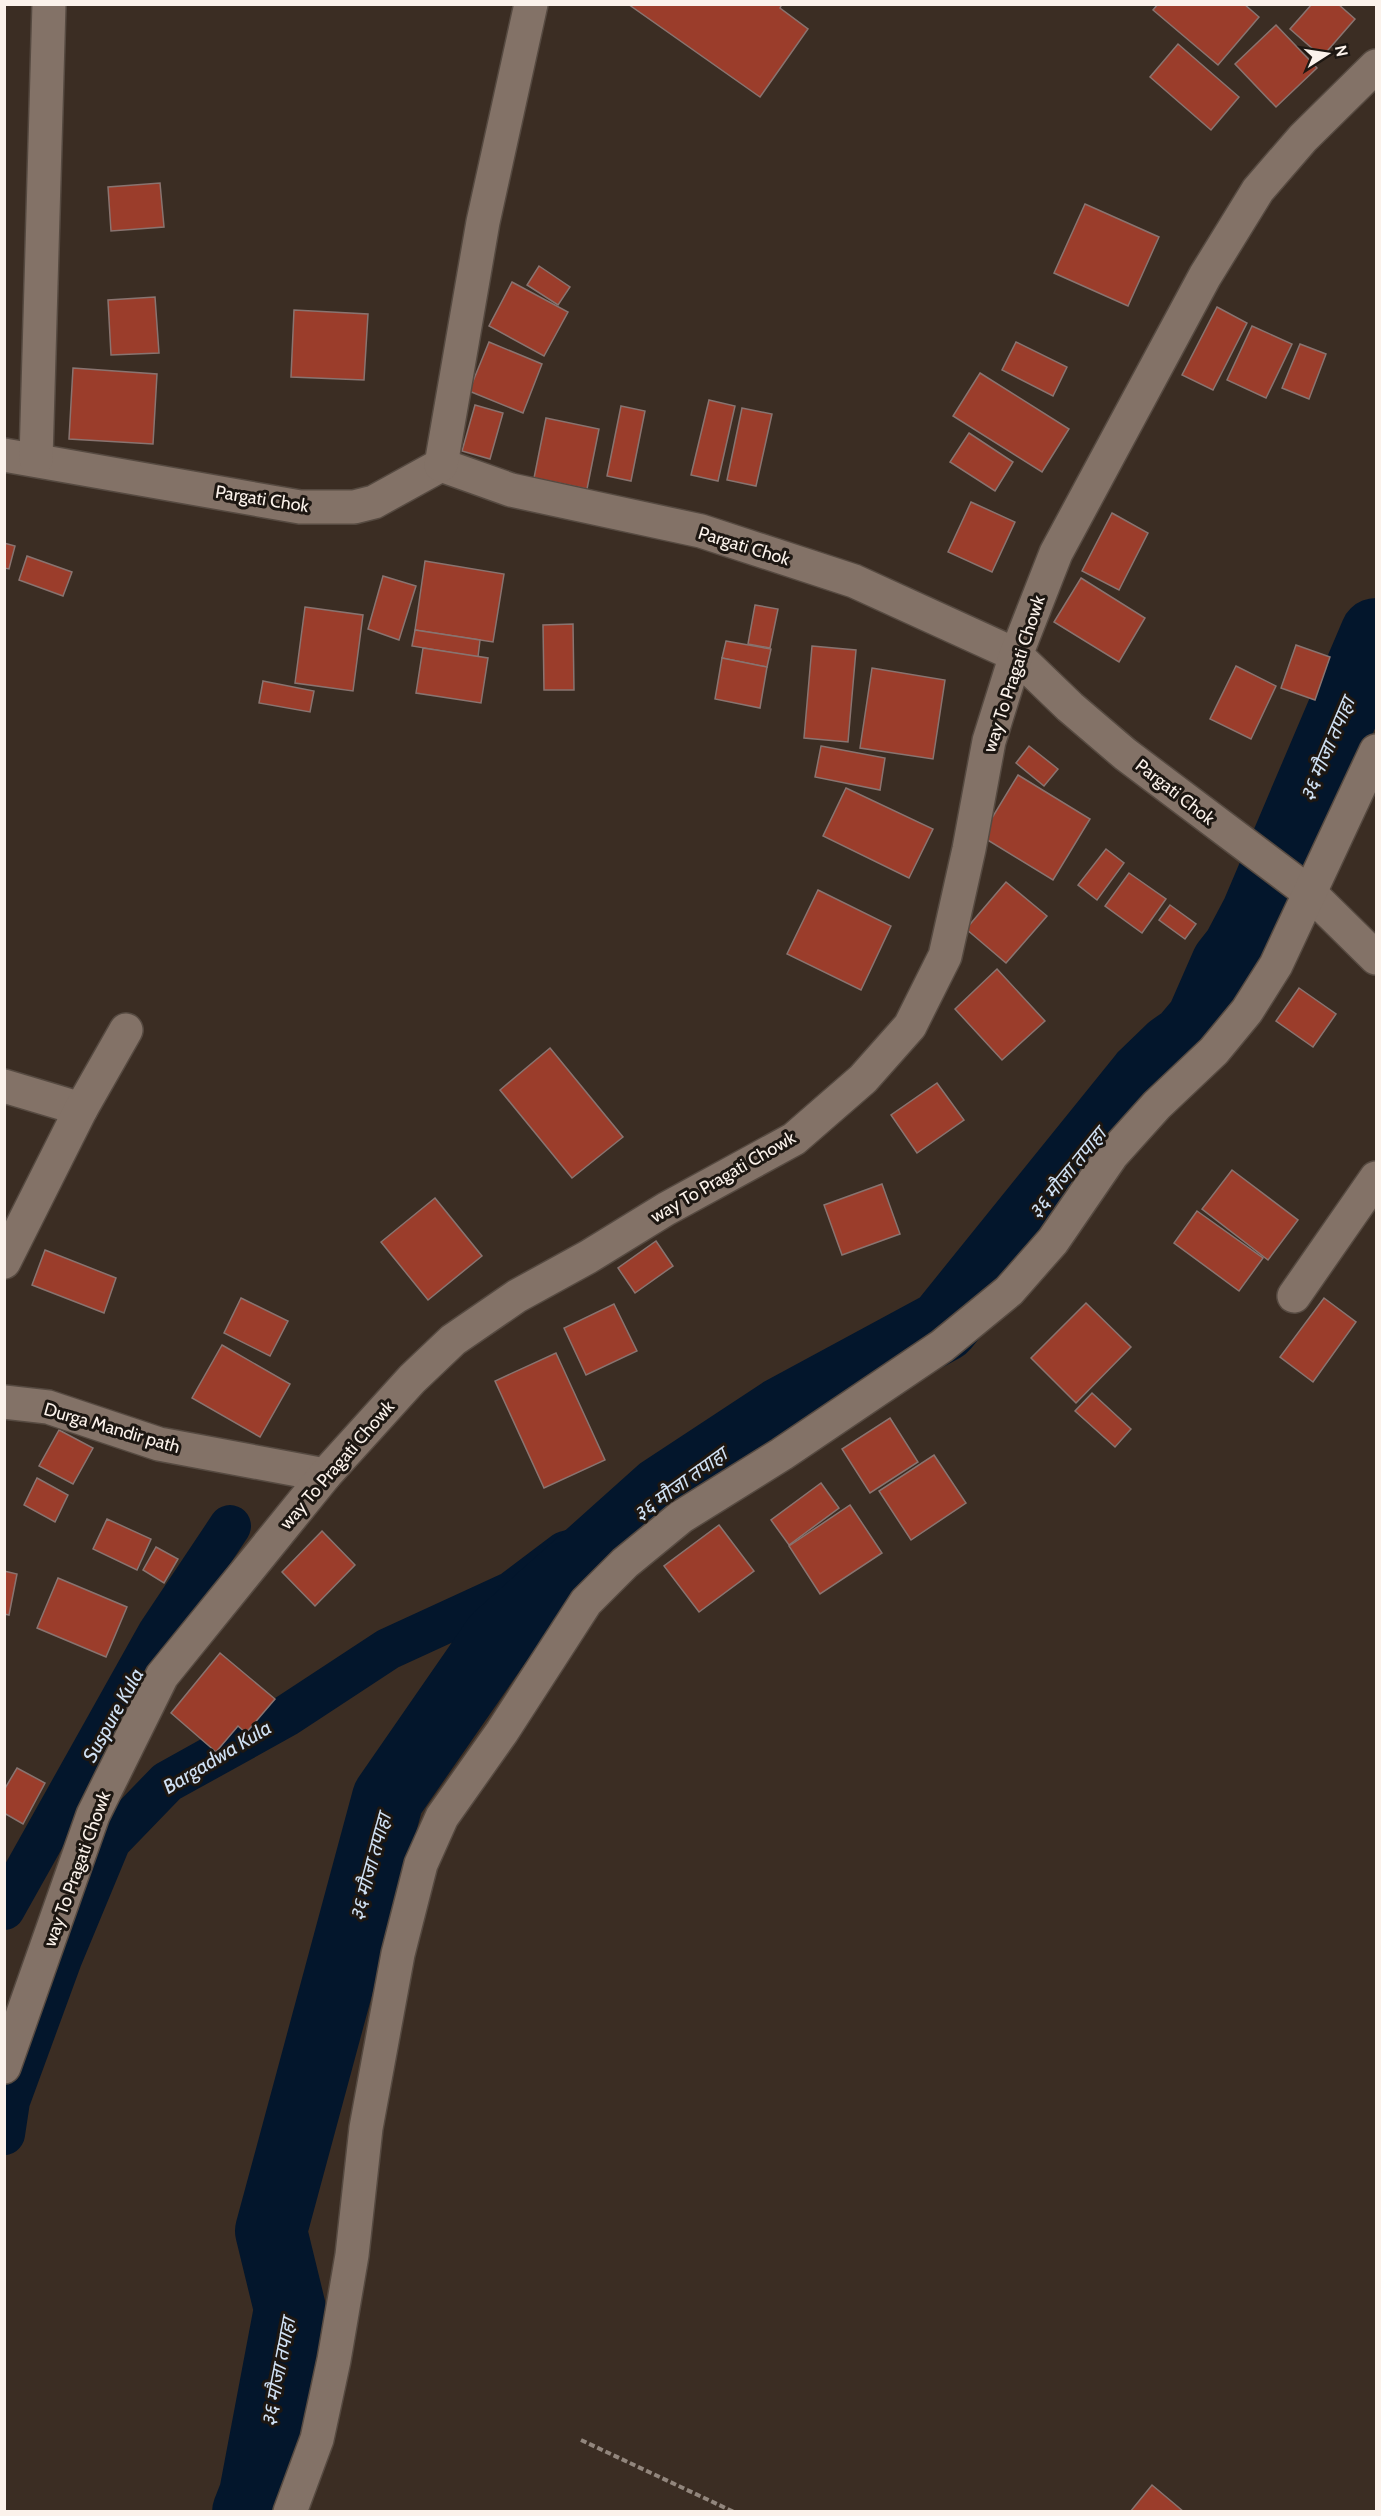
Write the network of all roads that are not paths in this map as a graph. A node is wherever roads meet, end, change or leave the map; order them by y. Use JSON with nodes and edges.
{"nodes":[{"id":1,"x":49,"y":4,"type":"edge"},
{"id":2,"x":531,"y":4,"type":"edge"},
{"id":3,"x":1377,"y":66,"type":"edge"},
{"id":4,"x":20,"y":457,"type":"edge"},
{"id":5,"x":441,"y":465,"type":"junction"},
{"id":6,"x":1016,"y":655,"type":"junction"},
{"id":7,"x":1377,"y":751,"type":"edge"},
{"id":8,"x":1305,"y":889,"type":"junction"},
{"id":9,"x":1377,"y":958,"type":"edge"},
{"id":10,"x":126,"y":1030,"type":"dead end"},
{"id":11,"x":4,"y":1086,"type":"edge"},
{"id":12,"x":81,"y":1109,"type":"junction"},
{"id":13,"x":1377,"y":1178,"type":"edge"},
{"id":14,"x":4,"y":1262,"type":"edge"},
{"id":15,"x":1294,"y":1296,"type":"dead end"},
{"id":16,"x":4,"y":1402,"type":"edge"},
{"id":17,"x":325,"y":1475,"type":"junction"},
{"id":18,"x":4,"y":2067,"type":"edge"},
{"id":19,"x":290,"y":2511,"type":"edge"}],
"edges":[{"from":1,"to":4,"type":"street"},
{"from":2,"to":5,"type":"street"},
{"from":3,"to":6,"type":"street","name":"way To Pragati Chowk"},
{"from":4,"to":5,"type":"street","name":"Pargati Chok"},
{"from":5,"to":6,"type":"street","name":"Pargati Chok"},
{"from":6,"to":8,"type":"street","name":"Pargati Chok"},
{"from":6,"to":17,"type":"street","name":"way To Pragati Chowk"},
{"from":7,"to":8,"type":"street"},
{"from":8,"to":9,"type":"street","name":"Pargati Chok"},
{"from":8,"to":19,"type":"street"},
{"from":10,"to":12,"type":"street"},
{"from":11,"to":12,"type":"street"},
{"from":12,"to":14,"type":"street"},
{"from":13,"to":15,"type":"street"},
{"from":16,"to":17,"type":"street","name":"Durga Mandir path"},
{"from":17,"to":18,"type":"street","name":"way To Pragati Chowk"}]}
